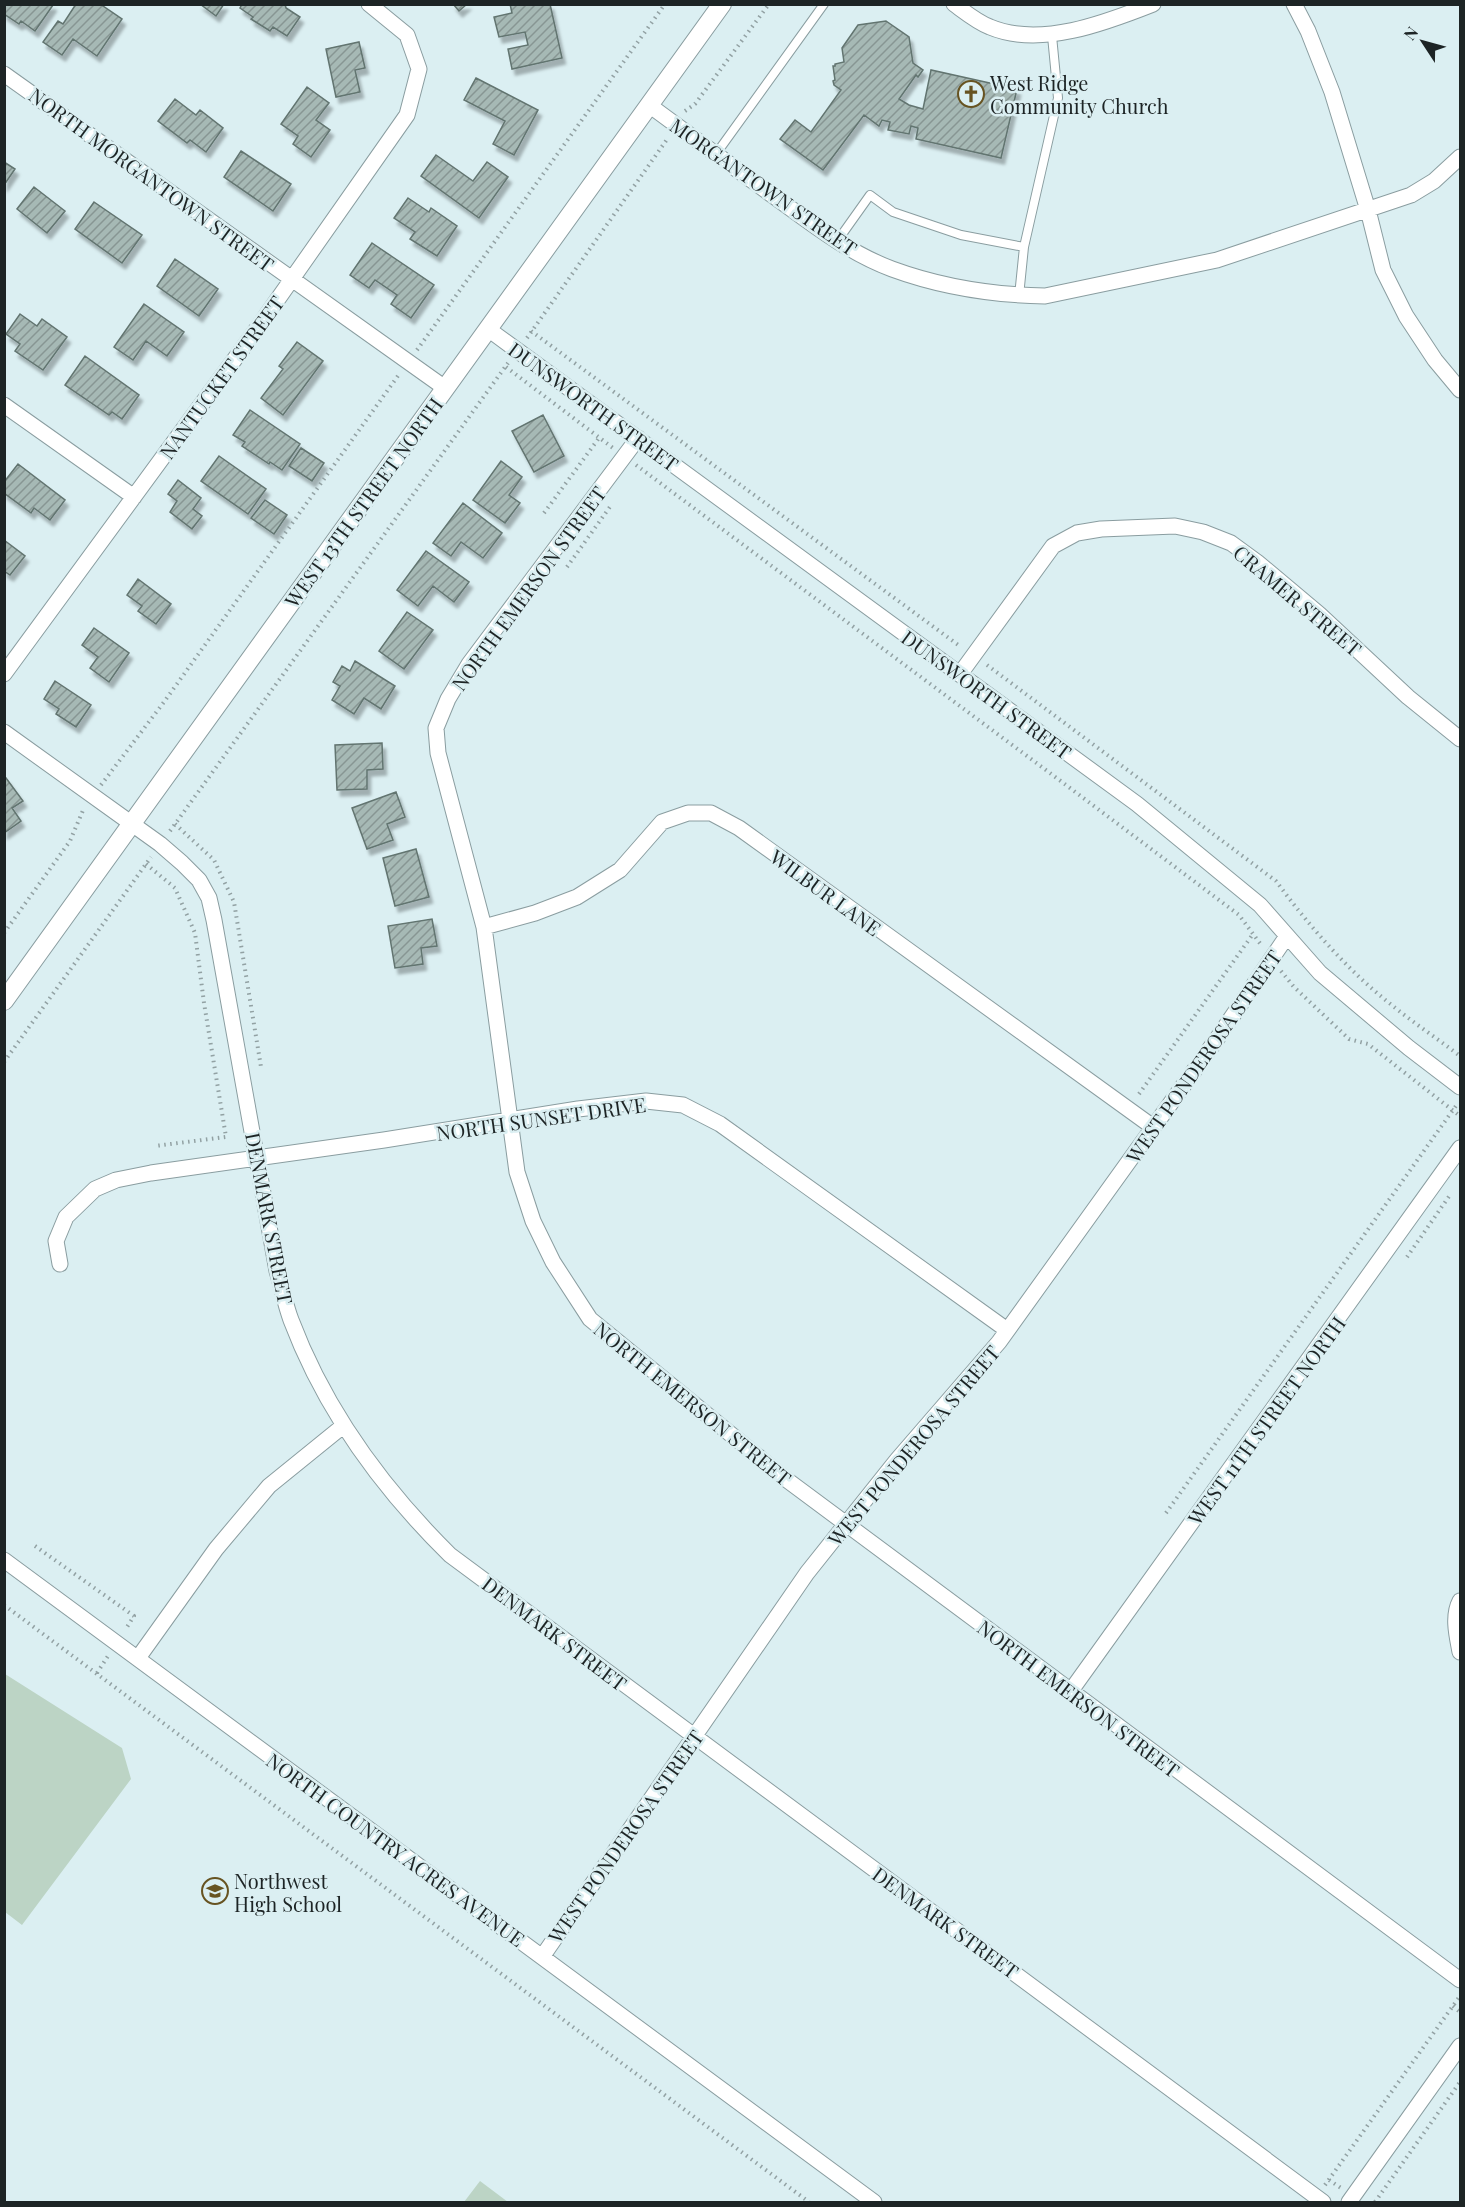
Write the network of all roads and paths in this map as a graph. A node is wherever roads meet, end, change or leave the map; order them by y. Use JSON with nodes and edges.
{"nodes":[{"id":1,"x":369,"y":4,"type":"edge"},
{"id":2,"x":665,"y":4,"type":"edge"},
{"id":3,"x":722,"y":4,"type":"edge"},
{"id":4,"x":769,"y":4,"type":"edge"},
{"id":5,"x":824,"y":4,"type":"edge"},
{"id":6,"x":954,"y":4,"type":"edge"},
{"id":7,"x":1153,"y":4,"type":"edge"},
{"id":8,"x":1294,"y":4,"type":"edge"},
{"id":9,"x":1052,"y":36,"type":"junction"},
{"id":10,"x":4,"y":74,"type":"edge"},
{"id":11,"x":649,"y":105,"type":"junction"},
{"id":12,"x":676,"y":125,"type":"junction"},
{"id":13,"x":716,"y":154,"type":"junction"},
{"id":14,"x":1461,"y":157,"type":"edge"},
{"id":15,"x":1368,"y":210,"type":"junction"},
{"id":16,"x":838,"y":240,"type":"junction"},
{"id":17,"x":1024,"y":247,"type":"junction"},
{"id":18,"x":292,"y":279,"type":"junction"},
{"id":19,"x":1019,"y":296,"type":"junction"},
{"id":20,"x":488,"y":329,"type":"junction"},
{"id":21,"x":518,"y":351,"type":"junction"},
{"id":22,"x":408,"y":362,"type":"junction"},
{"id":23,"x":506,"y":367,"type":"junction"},
{"id":24,"x":445,"y":388,"type":"junction"},
{"id":25,"x":1461,"y":390,"type":"edge"},
{"id":26,"x":4,"y":405,"type":"edge"},
{"id":27,"x":599,"y":438,"type":"junction"},
{"id":28,"x":638,"y":438,"type":"junction"},
{"id":29,"x":624,"y":457,"type":"junction"},
{"id":30,"x":134,"y":497,"type":"junction"},
{"id":31,"x":612,"y":504,"type":"dead end"},
{"id":32,"x":544,"y":513,"type":"dead end"},
{"id":33,"x":567,"y":567,"type":"dead end"},
{"id":34,"x":960,"y":674,"type":"junction"},
{"id":35,"x":4,"y":675,"type":"edge"},
{"id":36,"x":4,"y":732,"type":"edge"},
{"id":37,"x":1461,"y":739,"type":"edge"},
{"id":38,"x":93,"y":796,"type":"junction"},
{"id":39,"x":132,"y":824,"type":"junction"},
{"id":40,"x":160,"y":844,"type":"junction"},
{"id":41,"x":146,"y":864,"type":"junction"},
{"id":42,"x":484,"y":927,"type":"junction"},
{"id":43,"x":4,"y":933,"type":"edge"},
{"id":44,"x":1253,"y":934,"type":"junction"},
{"id":45,"x":1287,"y":936,"type":"junction"},
{"id":46,"x":1272,"y":959,"type":"junction"},
{"id":47,"x":4,"y":1001,"type":"edge"},
{"id":48,"x":4,"y":1062,"type":"edge"},
{"id":49,"x":1461,"y":1087,"type":"edge"},
{"id":50,"x":1139,"y":1094,"type":"dead end"},
{"id":51,"x":1461,"y":1100,"type":"edge"},
{"id":52,"x":1453,"y":1111,"type":"junction"},
{"id":53,"x":1461,"y":1116,"type":"edge"},
{"id":54,"x":508,"y":1120,"type":"junction"},
{"id":55,"x":1153,"y":1128,"type":"junction"},
{"id":56,"x":155,"y":1146,"type":"dead end"},
{"id":57,"x":1461,"y":1148,"type":"edge"},
{"id":58,"x":257,"y":1158,"type":"junction"},
{"id":59,"x":1455,"y":1187,"type":"dead end"},
{"id":60,"x":1407,"y":1257,"type":"dead end"},
{"id":61,"x":60,"y":1264,"type":"dead end"},
{"id":62,"x":1008,"y":1330,"type":"junction"},
{"id":63,"x":343,"y":1426,"type":"junction"},
{"id":64,"x":1166,"y":1513,"type":"dead end"},
{"id":65,"x":846,"y":1524,"type":"junction"},
{"id":66,"x":4,"y":1560,"type":"edge"},
{"id":67,"x":4,"y":1605,"type":"edge"},
{"id":68,"x":1459,"y":1605,"type":"edge"},
{"id":69,"x":1461,"y":1652,"type":"edge"},
{"id":70,"x":138,"y":1658,"type":"junction"},
{"id":71,"x":1070,"y":1692,"type":"junction"},
{"id":72,"x":694,"y":1736,"type":"junction"},
{"id":73,"x":542,"y":1957,"type":"junction"},
{"id":74,"x":1461,"y":1980,"type":"edge"},
{"id":75,"x":1461,"y":1996,"type":"edge"},
{"id":76,"x":1453,"y":2006,"type":"junction"},
{"id":77,"x":1461,"y":2012,"type":"edge"},
{"id":78,"x":1461,"y":2046,"type":"edge"},
{"id":79,"x":1461,"y":2082,"type":"edge"},
{"id":80,"x":1320,"y":2200,"type":"edge"},
{"id":81,"x":809,"y":2202,"type":"edge"},
{"id":82,"x":874,"y":2202,"type":"edge"},
{"id":83,"x":1349,"y":2202,"type":"edge"},
{"id":84,"x":1375,"y":2202,"type":"edge"}],
"edges":[{"from":1,"to":18,"type":"street","name":"NANTUCKET STREET"},
{"from":2,"to":22,"type":"path"},
{"from":3,"to":11,"type":"street","name":"WEST 13TH STREET NORTH"},
{"from":4,"to":12,"type":"path"},
{"from":5,"to":13,"type":"lane"},
{"from":6,"to":9,"type":"street"},
{"from":7,"to":9,"type":"street"},
{"from":8,"to":15,"type":"street"},
{"from":9,"to":17,"type":"lane"},
{"from":10,"to":18,"type":"street","name":"NORTH MORGANTOWN STREET"},
{"from":11,"to":12,"type":"street","name":"MORGANTOWN STREET"},
{"from":11,"to":20,"type":"street","name":"WEST 13TH STREET NORTH"},
{"from":12,"to":13,"type":"street","name":"MORGANTOWN STREET"},
{"from":12,"to":21,"type":"path"},
{"from":13,"to":16,"type":"street","name":"MORGANTOWN STREET"},
{"from":14,"to":15,"type":"street","name":"MORGANTOWN STREET"},
{"from":15,"to":19,"type":"street","name":"MORGANTOWN STREET"},
{"from":15,"to":25,"type":"street"},
{"from":16,"to":17,"type":"lane"},
{"from":16,"to":19,"type":"street","name":"MORGANTOWN STREET"},
{"from":17,"to":19,"type":"lane"},
{"from":18,"to":22,"type":"street","name":"NORTH MORGANTOWN STREET"},
{"from":18,"to":30,"type":"street","name":"NANTUCKET STREET"},
{"from":20,"to":21,"type":"street","name":"DUNSWORTH STREET"},
{"from":20,"to":24,"type":"street","name":"WEST 13TH STREET NORTH"},
{"from":21,"to":23,"type":"path"},
{"from":21,"to":28,"type":"street","name":"DUNSWORTH STREET"},
{"from":22,"to":24,"type":"street","name":"NORTH MORGANTOWN STREET"},
{"from":22,"to":38,"type":"path"},
{"from":23,"to":27,"type":"path"},
{"from":23,"to":40,"type":"path"},
{"from":24,"to":39,"type":"street","name":"WEST 13TH STREET NORTH"},
{"from":26,"to":30,"type":"street"},
{"from":27,"to":29,"type":"path"},
{"from":27,"to":32,"type":"path"},
{"from":28,"to":29,"type":"street","name":"NORTH EMERSON STREET"},
{"from":28,"to":34,"type":"street","name":"DUNSWORTH STREET"},
{"from":29,"to":42,"type":"street","name":"NORTH EMERSON STREET"},
{"from":29,"to":44,"type":"path"},
{"from":30,"to":35,"type":"street","name":"NANTUCKET STREET"},
{"from":31,"to":33,"type":"path"},
{"from":34,"to":37,"type":"street","name":"CRAMER STREET"},
{"from":34,"to":45,"type":"street","name":"DUNSWORTH STREET"},
{"from":36,"to":38,"type":"street","name":"DENMARK STREET"},
{"from":38,"to":39,"type":"street","name":"DENMARK STREET"},
{"from":38,"to":43,"type":"path"},
{"from":39,"to":40,"type":"street","name":"DENMARK STREET"},
{"from":39,"to":47,"type":"street","name":"WEST 13TH STREET NORTH"},
{"from":40,"to":41,"type":"path"},
{"from":40,"to":58,"type":"street","name":"DENMARK STREET"},
{"from":41,"to":48,"type":"path"},
{"from":41,"to":56,"type":"path"},
{"from":42,"to":54,"type":"street","name":"NORTH EMERSON STREET"},
{"from":42,"to":55,"type":"street","name":"WILBUR LANE"},
{"from":44,"to":46,"type":"path"},
{"from":44,"to":50,"type":"path"},
{"from":45,"to":46,"type":"street","name":"WEST PONDEROSA STREET"},
{"from":45,"to":49,"type":"street","name":"DUNSWORTH STREET"},
{"from":46,"to":52,"type":"path"},
{"from":46,"to":55,"type":"street","name":"WEST PONDEROSA STREET"},
{"from":51,"to":52,"type":"path"},
{"from":52,"to":53,"type":"path"},
{"from":52,"to":64,"type":"path"},
{"from":54,"to":58,"type":"street","name":"NORTH SUNSET DRIVE"},
{"from":54,"to":62,"type":"street","name":"NORTH SUNSET DRIVE"},
{"from":54,"to":65,"type":"street","name":"NORTH EMERSON STREET"},
{"from":55,"to":62,"type":"street","name":"WEST PONDEROSA STREET"},
{"from":57,"to":71,"type":"street","name":"WEST 11TH STREET NORTH"},
{"from":58,"to":61,"type":"street","name":"NORTH SUNSET DRIVE"},
{"from":58,"to":63,"type":"street","name":"DENMARK STREET"},
{"from":59,"to":60,"type":"path"},
{"from":62,"to":65,"type":"street","name":"WEST PONDEROSA STREET"},
{"from":63,"to":70,"type":"street"},
{"from":63,"to":72,"type":"street","name":"DENMARK STREET"},
{"from":65,"to":71,"type":"street","name":"NORTH EMERSON STREET"},
{"from":65,"to":72,"type":"street","name":"WEST PONDEROSA STREET"},
{"from":66,"to":70,"type":"street","name":"NORTH COUNTRY ACRES AVENUE"},
{"from":67,"to":81,"type":"path"},
{"from":68,"to":69,"type":"street"},
{"from":70,"to":73,"type":"street","name":"NORTH COUNTRY ACRES AVENUE"},
{"from":71,"to":74,"type":"street","name":"NORTH EMERSON STREET"},
{"from":72,"to":73,"type":"street","name":"WEST PONDEROSA STREET"},
{"from":72,"to":80,"type":"street","name":"DENMARK STREET"},
{"from":73,"to":82,"type":"street","name":"NORTH COUNTRY ACRES AVENUE"},
{"from":75,"to":76,"type":"path"},
{"from":76,"to":77,"type":"path"},
{"from":76,"to":80,"type":"path"},
{"from":78,"to":83,"type":"street"},
{"from":79,"to":84,"type":"path"}]}
